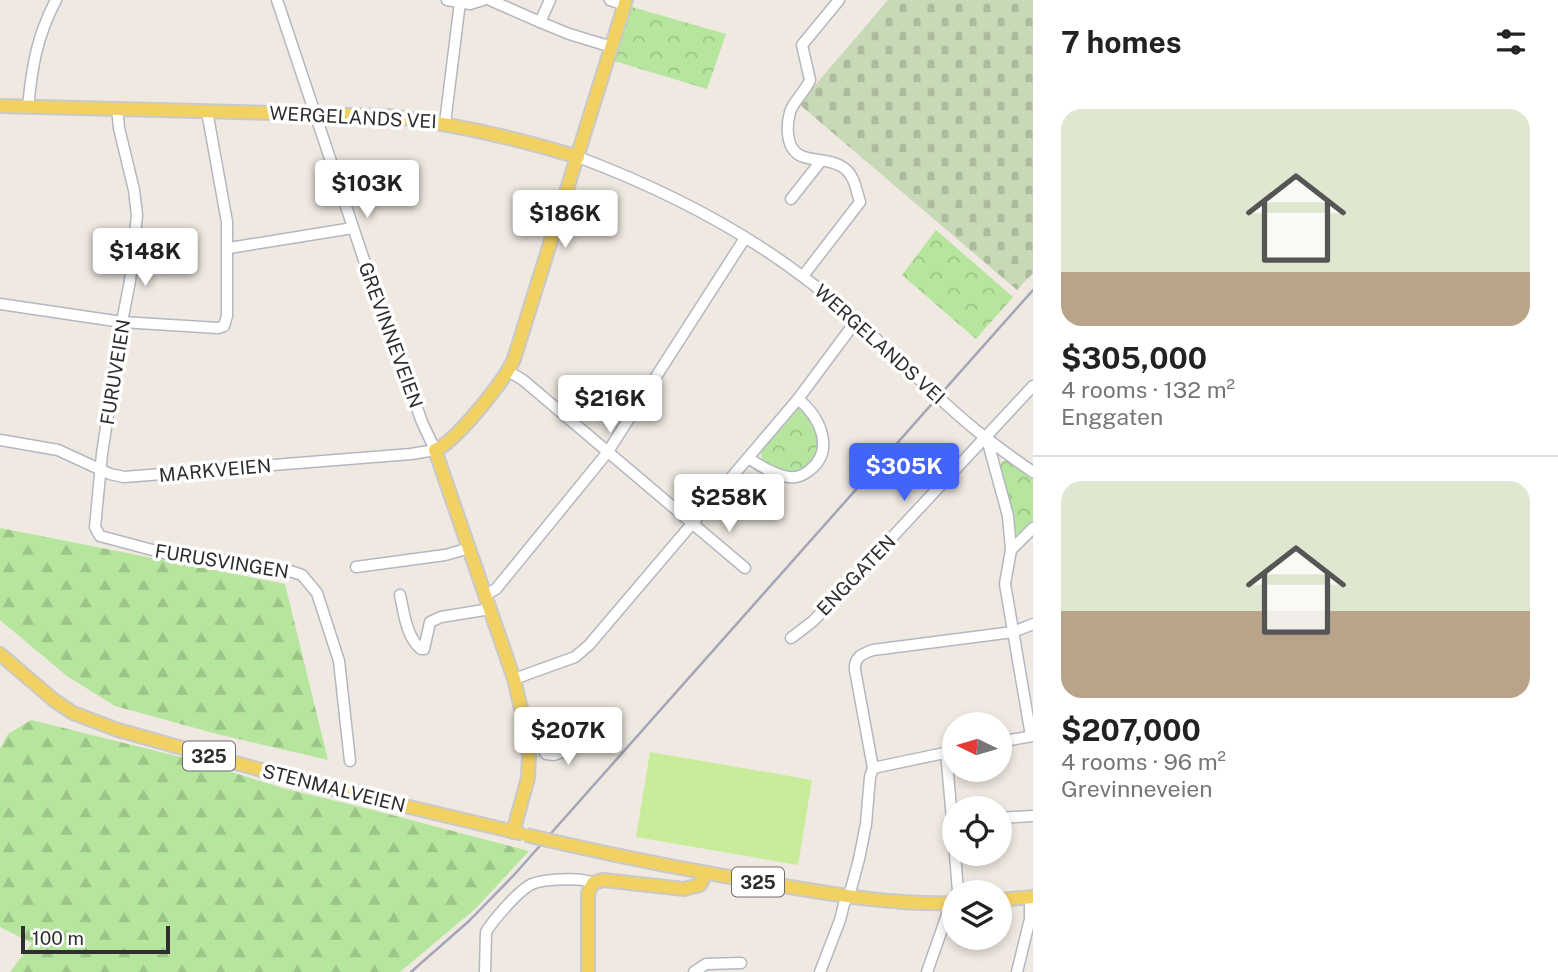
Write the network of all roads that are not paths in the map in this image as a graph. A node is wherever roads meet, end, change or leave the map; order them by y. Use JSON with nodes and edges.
{"nodes":[{"id":1,"x":56,"y":0,"type":"edge"},
{"id":2,"x":277,"y":0,"type":"edge"},
{"id":3,"x":447,"y":0,"type":"edge"},
{"id":4,"x":482,"y":0,"type":"edge"},
{"id":5,"x":490,"y":0,"type":"edge"},
{"id":6,"x":550,"y":0,"type":"edge"},
{"id":7,"x":610,"y":0,"type":"edge"},
{"id":8,"x":839,"y":0,"type":"edge"},
{"id":9,"x":460,"y":2,"type":"junction"},
{"id":10,"x":625,"y":3,"type":"edge"},
{"id":11,"x":540,"y":22,"type":"junction"},
{"id":12,"x":612,"y":47,"type":"junction"},
{"id":13,"x":0,"y":106,"type":"edge"},
{"id":14,"x":28,"y":107,"type":"junction"},
{"id":15,"x":117,"y":108,"type":"junction"},
{"id":16,"x":207,"y":111,"type":"junction"},
{"id":17,"x":316,"y":113,"type":"junction"},
{"id":18,"x":445,"y":123,"type":"junction"},
{"id":19,"x":578,"y":157,"type":"junction"},
{"id":20,"x":821,"y":161,"type":"junction"},
{"id":21,"x":791,"y":200,"type":"dead end"},
{"id":22,"x":354,"y":228,"type":"junction"},
{"id":23,"x":745,"y":238,"type":"junction"},
{"id":24,"x":229,"y":248,"type":"junction"},
{"id":25,"x":803,"y":276,"type":"junction"},
{"id":26,"x":0,"y":304,"type":"edge"},
{"id":27,"x":856,"y":321,"type":"junction"},
{"id":28,"x":122,"y":322,"type":"junction"},
{"id":29,"x":508,"y":371,"type":"junction"},
{"id":30,"x":1033,"y":386,"type":"edge"},
{"id":31,"x":798,"y":399,"type":"junction"},
{"id":32,"x":987,"y":438,"type":"junction"},
{"id":33,"x":0,"y":440,"type":"edge"},
{"id":34,"x":435,"y":450,"type":"junction"},
{"id":35,"x":607,"y":453,"type":"junction"},
{"id":36,"x":748,"y":458,"type":"junction"},
{"id":37,"x":102,"y":470,"type":"junction"},
{"id":38,"x":1033,"y":472,"type":"edge"},
{"id":39,"x":692,"y":523,"type":"junction"},
{"id":40,"x":1033,"y":528,"type":"edge"},
{"id":41,"x":470,"y":548,"type":"junction"},
{"id":42,"x":1011,"y":550,"type":"junction"},
{"id":43,"x":356,"y":567,"type":"dead end"},
{"id":44,"x":745,"y":568,"type":"dead end"},
{"id":45,"x":400,"y":595,"type":"dead end"},
{"id":46,"x":485,"y":595,"type":"junction"},
{"id":47,"x":490,"y":609,"type":"junction"},
{"id":48,"x":1033,"y":624,"type":"edge"},
{"id":49,"x":1013,"y":632,"type":"junction"},
{"id":50,"x":791,"y":638,"type":"dead end"},
{"id":51,"x":0,"y":654,"type":"edge"},
{"id":52,"x":514,"y":679,"type":"junction"},
{"id":53,"x":613,"y":733,"type":"dead end"},
{"id":54,"x":526,"y":734,"type":"junction"},
{"id":55,"x":1032,"y":736,"type":"edge"},
{"id":56,"x":1012,"y":740,"type":"edge"},
{"id":57,"x":942,"y":753,"type":"edge"},
{"id":58,"x":350,"y":761,"type":"dead end"},
{"id":59,"x":873,"y":768,"type":"junction"},
{"id":60,"x":1033,"y":816,"type":"edge"},
{"id":61,"x":1012,"y":817,"type":"edge"},
{"id":62,"x":513,"y":832,"type":"junction"},
{"id":63,"x":706,"y":873,"type":"junction"},
{"id":64,"x":593,"y":883,"type":"junction"},
{"id":65,"x":848,"y":896,"type":"junction"},
{"id":66,"x":1031,"y":897,"type":"edge"},
{"id":67,"x":1012,"y":899,"type":"edge"},
{"id":68,"x":942,"y":903,"type":"edge"},
{"id":69,"x":942,"y":929,"type":"edge"},
{"id":70,"x":741,"y":963,"type":"dead end"},
{"id":71,"x":485,"y":972,"type":"edge"},
{"id":72,"x":588,"y":972,"type":"edge"},
{"id":73,"x":694,"y":972,"type":"edge"},
{"id":74,"x":820,"y":972,"type":"edge"},
{"id":75,"x":927,"y":972,"type":"edge"},
{"id":76,"x":1017,"y":972,"type":"edge"}],
"edges":[{"from":1,"to":14,"type":"street"},
{"from":2,"to":17,"type":"street","name":"GREVINNEVEIEN"},
{"from":3,"to":9,"type":"street"},
{"from":4,"to":9,"type":"street"},
{"from":5,"to":11,"type":"street"},
{"from":6,"to":11,"type":"street"},
{"from":7,"to":10,"type":"street"},
{"from":8,"to":20,"type":"street"},
{"from":9,"to":18,"type":"street"},
{"from":10,"to":12,"type":"main road"},
{"from":11,"to":12,"type":"street"},
{"from":12,"to":19,"type":"main road"},
{"from":13,"to":14,"type":"main road","name":"WERGELANDS VEI"},
{"from":14,"to":15,"type":"main road","name":"WERGELANDS VEI"},
{"from":15,"to":16,"type":"main road","name":"WERGELANDS VEI"},
{"from":15,"to":28,"type":"street","name":"FURUVEIEN"},
{"from":16,"to":17,"type":"main road","name":"WERGELANDS VEI"},
{"from":16,"to":24,"type":"street"},
{"from":17,"to":18,"type":"main road","name":"WERGELANDS VEI"},
{"from":17,"to":22,"type":"street","name":"GREVINNEVEIEN"},
{"from":18,"to":19,"type":"main road","name":"WERGELANDS VEI"},
{"from":19,"to":23,"type":"street","name":"WERGELANDS VEI"},
{"from":19,"to":29,"type":"main road"},
{"from":20,"to":21,"type":"street"},
{"from":20,"to":25,"type":"street"},
{"from":22,"to":24,"type":"street"},
{"from":22,"to":34,"type":"street","name":"GREVINNEVEIEN"},
{"from":23,"to":25,"type":"street","name":"WERGELANDS VEI"},
{"from":23,"to":35,"type":"street"},
{"from":24,"to":28,"type":"street"},
{"from":25,"to":27,"type":"street","name":"WERGELANDS VEI"},
{"from":26,"to":28,"type":"street"},
{"from":27,"to":31,"type":"street"},
{"from":27,"to":32,"type":"street","name":"WERGELANDS VEI"},
{"from":28,"to":37,"type":"street","name":"FURUVEIEN"},
{"from":29,"to":34,"type":"main road"},
{"from":29,"to":35,"type":"street"},
{"from":30,"to":32,"type":"street","name":"ENGGATEN"},
{"from":31,"to":36,"type":"street"},
{"from":31,"to":36,"type":"street"},
{"from":32,"to":38,"type":"street","name":"WERGELANDS VEI"},
{"from":32,"to":42,"type":"street"},
{"from":32,"to":50,"type":"street","name":"ENGGATEN"},
{"from":33,"to":37,"type":"street","name":"MARKVEIEN"},
{"from":34,"to":37,"type":"street","name":"MARKVEIEN"},
{"from":34,"to":41,"type":"main road","name":"GREVINNEVEIEN"},
{"from":35,"to":39,"type":"street"},
{"from":35,"to":46,"type":"street"},
{"from":36,"to":39,"type":"street"},
{"from":37,"to":58,"type":"street","name":"FURUSVINGEN"},
{"from":39,"to":44,"type":"street"},
{"from":39,"to":52,"type":"street"},
{"from":40,"to":42,"type":"street"},
{"from":41,"to":43,"type":"street"},
{"from":41,"to":46,"type":"main road","name":"GREVINNEVEIEN"},
{"from":42,"to":49,"type":"street"},
{"from":45,"to":47,"type":"street"},
{"from":46,"to":47,"type":"main road","name":"GREVINNEVEIEN"},
{"from":47,"to":52,"type":"main road","name":"GREVINNEVEIEN"},
{"from":48,"to":49,"type":"street"},
{"from":49,"to":55,"type":"street"},
{"from":49,"to":59,"type":"street"},
{"from":51,"to":62,"type":"main road","name":"STENMALVEIEN","number":"325"},
{"from":52,"to":54,"type":"main road","name":"GREVINNEVEIEN"},
{"from":53,"to":54,"type":"street"},
{"from":54,"to":62,"type":"main road","name":"GREVINNEVEIEN"},
{"from":55,"to":56,"type":"street"},
{"from":57,"to":59,"type":"street"},
{"from":59,"to":65,"type":"street"},
{"from":60,"to":61,"type":"street"},
{"from":62,"to":63,"type":"main road","name":"STENMALVEIEN","number":"325","bridge":true},
{"from":63,"to":64,"type":"main road"},
{"from":63,"to":65,"type":"main road","number":"325"},
{"from":64,"to":71,"type":"street"},
{"from":64,"to":72,"type":"main road"},
{"from":65,"to":68,"type":"main road","number":"325"},
{"from":65,"to":74,"type":"street"},
{"from":66,"to":67,"type":"main road"},
{"from":66,"to":76,"type":"street"},
{"from":69,"to":75,"type":"street"},
{"from":70,"to":73,"type":"street"}]}
